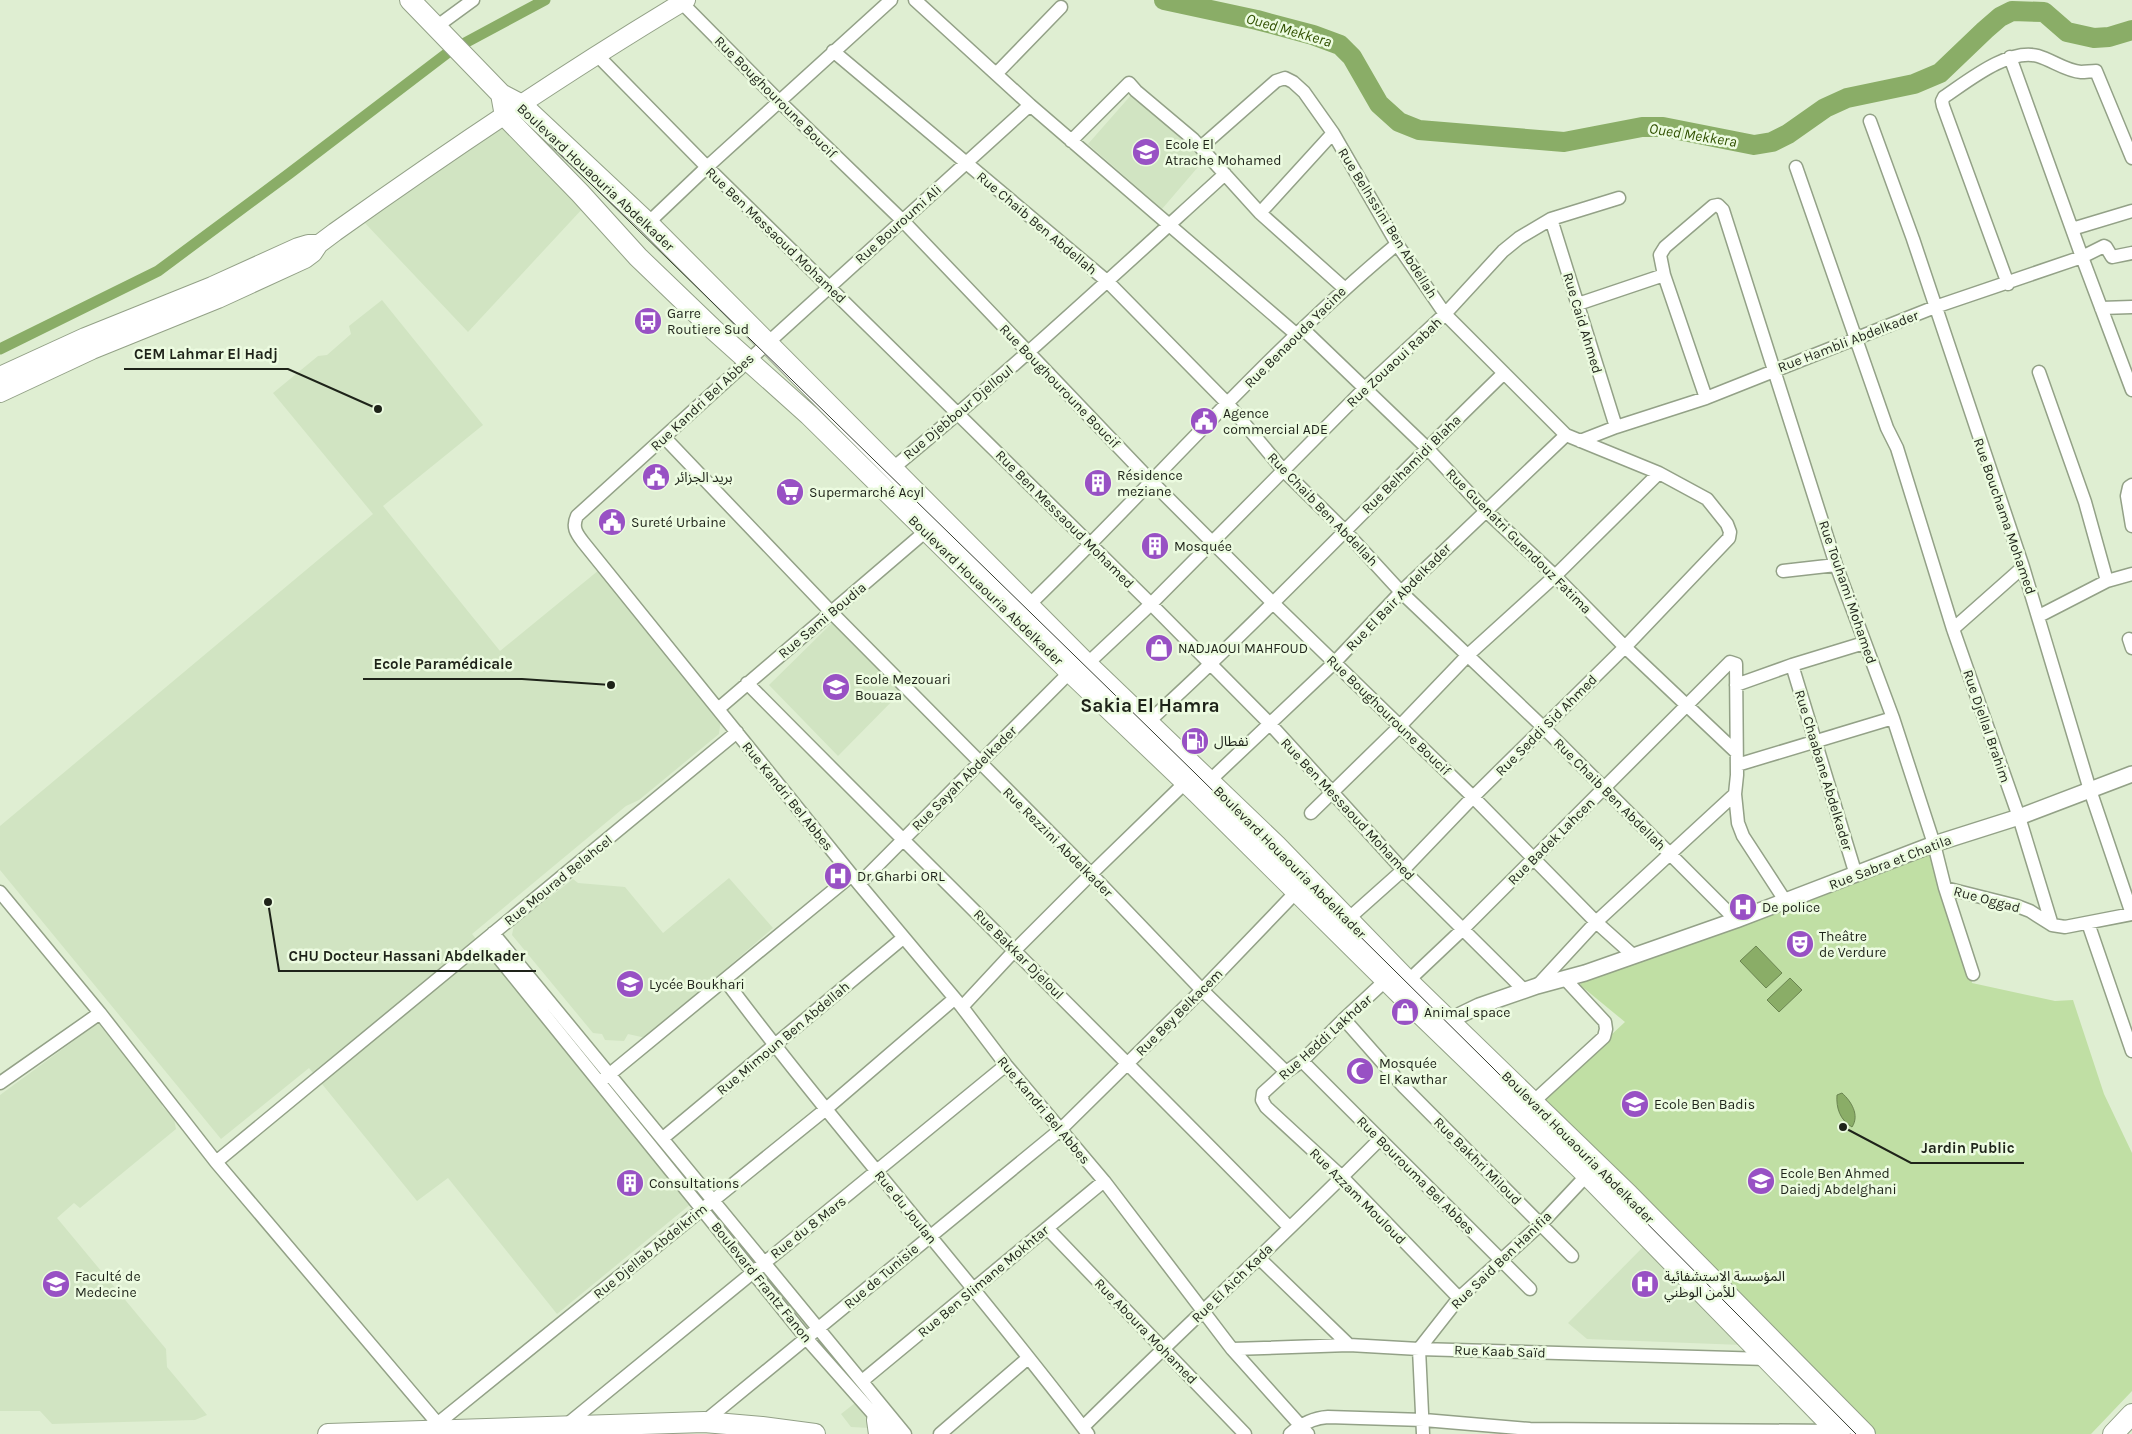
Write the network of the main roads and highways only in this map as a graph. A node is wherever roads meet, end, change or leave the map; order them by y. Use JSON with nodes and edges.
{"nodes":[{"id":1,"x":410,"y":0,"type":"edge"},
{"id":2,"x":684,"y":1,"type":"edge"},
{"id":3,"x":501,"y":94,"type":"junction"},
{"id":4,"x":522,"y":105,"type":"junction"},
{"id":5,"x":505,"y":116,"type":"junction"},
{"id":6,"x":319,"y":244,"type":"junction"},
{"id":7,"x":0,"y":376,"type":"edge"},
{"id":8,"x":0,"y":393,"type":"edge"},
{"id":9,"x":1078,"y":668,"type":"junction"},
{"id":10,"x":1198,"y":782,"type":"junction"},
{"id":11,"x":1444,"y":1026,"type":"junction"},
{"id":12,"x":410,"y":1433,"type":"edge"},
{"id":13,"x":1839,"y":1433,"type":"edge"},
{"id":14,"x":334,"y":1434,"type":"edge"},
{"id":15,"x":815,"y":1434,"type":"edge"},
{"id":16,"x":1865,"y":1434,"type":"edge"}],
"edges":[{"from":1,"to":3,"type":"main road"},
{"from":2,"to":4,"type":"main road"},
{"from":3,"to":4,"type":"main road","name":"Boulevard Houaouria Abdelkader"},
{"from":3,"to":5,"type":"main road","name":"Boulevard Houaouria Abdelkader"},
{"from":4,"to":5,"type":"main road"},
{"from":4,"to":9,"type":"main road","name":"Boulevard Houaouria Abdelkader"},
{"from":5,"to":6,"type":"main road"},
{"from":5,"to":9,"type":"main road","name":"Boulevard Houaouria Abdelkader"},
{"from":6,"to":7,"type":"main road"},
{"from":6,"to":8,"type":"main road"},
{"from":9,"to":10,"type":"main road","name":"Boulevard Houaouria Abdelkader"},
{"from":9,"to":10,"type":"main road","name":"Boulevard Houaouria Abdelkader"},
{"from":10,"to":11,"type":"main road","name":"Boulevard Houaouria Abdelkader"},
{"from":10,"to":11,"type":"main road","name":"Boulevard Houaouria Abdelkader"},
{"from":11,"to":13,"type":"main road","name":"Boulevard Houaouria Abdelkader"},
{"from":11,"to":16,"type":"main road","name":"Boulevard Houaouria Abdelkader"},
{"from":12,"to":14,"type":"main road"},
{"from":12,"to":15,"type":"main road"}]}
